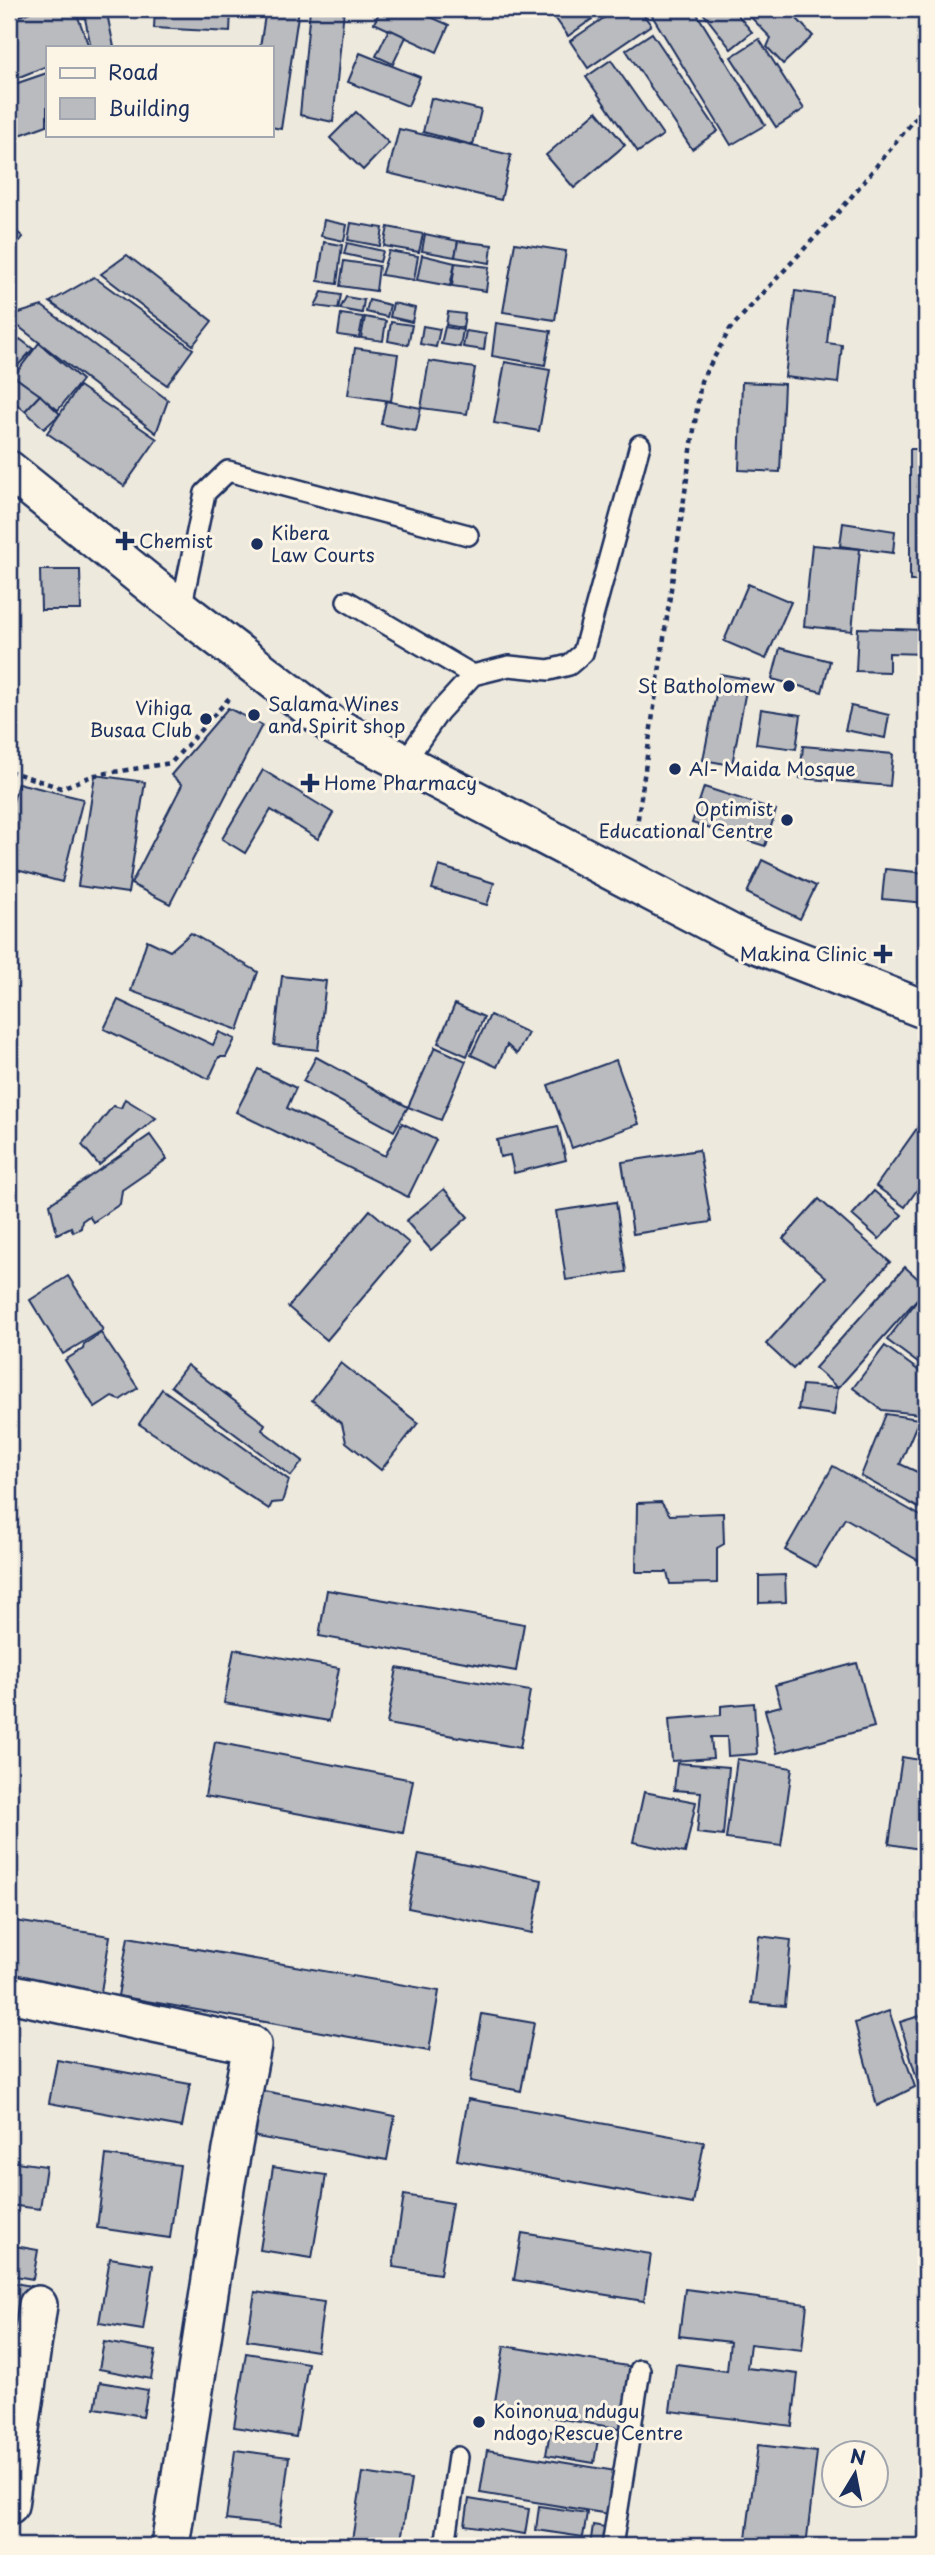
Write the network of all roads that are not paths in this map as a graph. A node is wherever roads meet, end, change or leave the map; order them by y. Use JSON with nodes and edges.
{"nodes":[{"id":1,"x":640,"y":445,"type":"dead end"},
{"id":2,"x":9,"y":470,"type":"edge"},
{"id":3,"x":468,"y":535,"type":"dead end"},
{"id":4,"x":347,"y":601,"type":"dead end"},
{"id":5,"x":181,"y":609,"type":"junction"},
{"id":6,"x":473,"y":675,"type":"junction"},
{"id":7,"x":404,"y":763,"type":"junction"},
{"id":8,"x":926,"y":1010,"type":"edge"},
{"id":9,"x":9,"y":1993,"type":"edge"},
{"id":10,"x":38,"y":2305,"type":"dead end"},
{"id":11,"x":640,"y":2370,"type":"dead end"},
{"id":12,"x":458,"y":2458,"type":"dead end"},
{"id":13,"x":9,"y":2505,"type":"edge"},
{"id":14,"x":170,"y":2546,"type":"edge"},
{"id":15,"x":444,"y":2546,"type":"edge"},
{"id":16,"x":612,"y":2546,"type":"edge"}],
"edges":[{"from":1,"to":6,"type":"lane"},
{"from":2,"to":5,"type":"street"},
{"from":3,"to":5,"type":"lane"},
{"from":4,"to":6,"type":"lane"},
{"from":5,"to":7,"type":"street"},
{"from":6,"to":7,"type":"lane"},
{"from":7,"to":8,"type":"street"},
{"from":9,"to":14,"type":"street"},
{"from":10,"to":13,"type":"street"},
{"from":11,"to":16,"type":"lane"},
{"from":12,"to":15,"type":"lane"}]}
